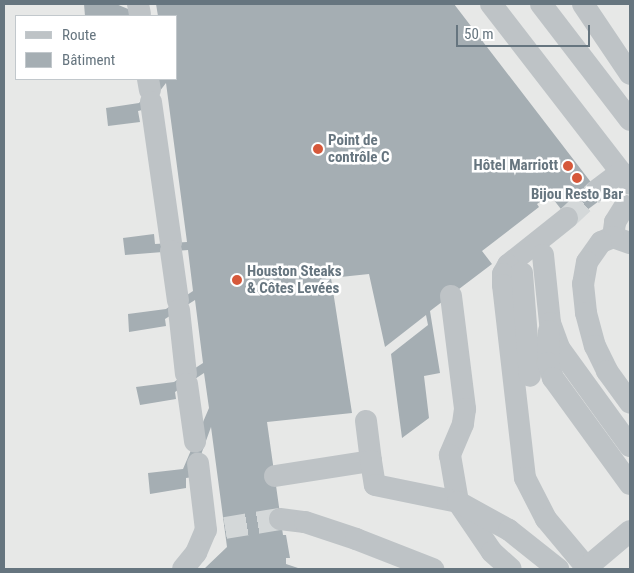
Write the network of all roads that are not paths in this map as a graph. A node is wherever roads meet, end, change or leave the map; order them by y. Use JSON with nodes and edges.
{"nodes":[{"id":1,"x":491,"y":4,"type":"edge"},
{"id":2,"x":541,"y":4,"type":"edge"},
{"id":3,"x":583,"y":4,"type":"edge"},
{"id":4,"x":630,"y":74,"type":"edge"},
{"id":5,"x":150,"y":90,"type":"edge"},
{"id":6,"x":630,"y":120,"type":"edge"},
{"id":7,"x":625,"y":178,"type":"edge"},
{"id":8,"x":597,"y":190,"type":"tunnel mouth"},
{"id":9,"x":625,"y":206,"type":"dead end"},
{"id":10,"x":567,"y":218,"type":"tunnel mouth"},
{"id":11,"x":622,"y":240,"type":"edge"},
{"id":12,"x":543,"y":255,"type":"dead end"},
{"id":13,"x":522,"y":273,"type":"dead end"},
{"id":14,"x":451,"y":296,"type":"dead end"},
{"id":15,"x":553,"y":332,"type":"junction"},
{"id":16,"x":530,"y":376,"type":"dead end"},
{"id":17,"x":630,"y":403,"type":"edge"},
{"id":18,"x":366,"y":421,"type":"dead end"},
{"id":19,"x":597,"y":440,"type":"junction"},
{"id":20,"x":195,"y":441,"type":"dead end"},
{"id":21,"x":628,"y":442,"type":"edge"},
{"id":22,"x":371,"y":461,"type":"junction"},
{"id":23,"x":198,"y":463,"type":"dead end"},
{"id":24,"x":630,"y":468,"type":"edge"},
{"id":25,"x":274,"y":476,"type":"dead end"},
{"id":26,"x":630,"y":484,"type":"edge"},
{"id":27,"x":458,"y":502,"type":"junction"},
{"id":28,"x":280,"y":519,"type":"tunnel mouth"},
{"id":29,"x":630,"y":531,"type":"edge"},
{"id":30,"x":183,"y":569,"type":"edge"},
{"id":31,"x":433,"y":569,"type":"edge"},
{"id":32,"x":511,"y":569,"type":"edge"},
{"id":33,"x":558,"y":569,"type":"edge"},
{"id":34,"x":586,"y":569,"type":"edge"}],
"edges":[{"from":1,"to":7,"type":"street"},
{"from":2,"to":6,"type":"street"},
{"from":3,"to":4,"type":"street"},
{"from":5,"to":20,"type":"street"},
{"from":7,"to":8,"type":"street"},
{"from":9,"to":11,"type":"street"},
{"from":10,"to":34,"type":"street"},
{"from":11,"to":17,"type":"street"},
{"from":12,"to":15,"type":"street"},
{"from":13,"to":16,"type":"street"},
{"from":14,"to":27,"type":"street"},
{"from":15,"to":19,"type":"street"},
{"from":15,"to":21,"type":"street"},
{"from":18,"to":22,"type":"street"},
{"from":19,"to":24,"type":"street"},
{"from":19,"to":26,"type":"street"},
{"from":22,"to":25,"type":"street"},
{"from":22,"to":27,"type":"street"},
{"from":23,"to":30,"type":"street"},
{"from":27,"to":32,"type":"street"},
{"from":27,"to":33,"type":"street"},
{"from":28,"to":31,"type":"street"},
{"from":29,"to":34,"type":"street"}]}
